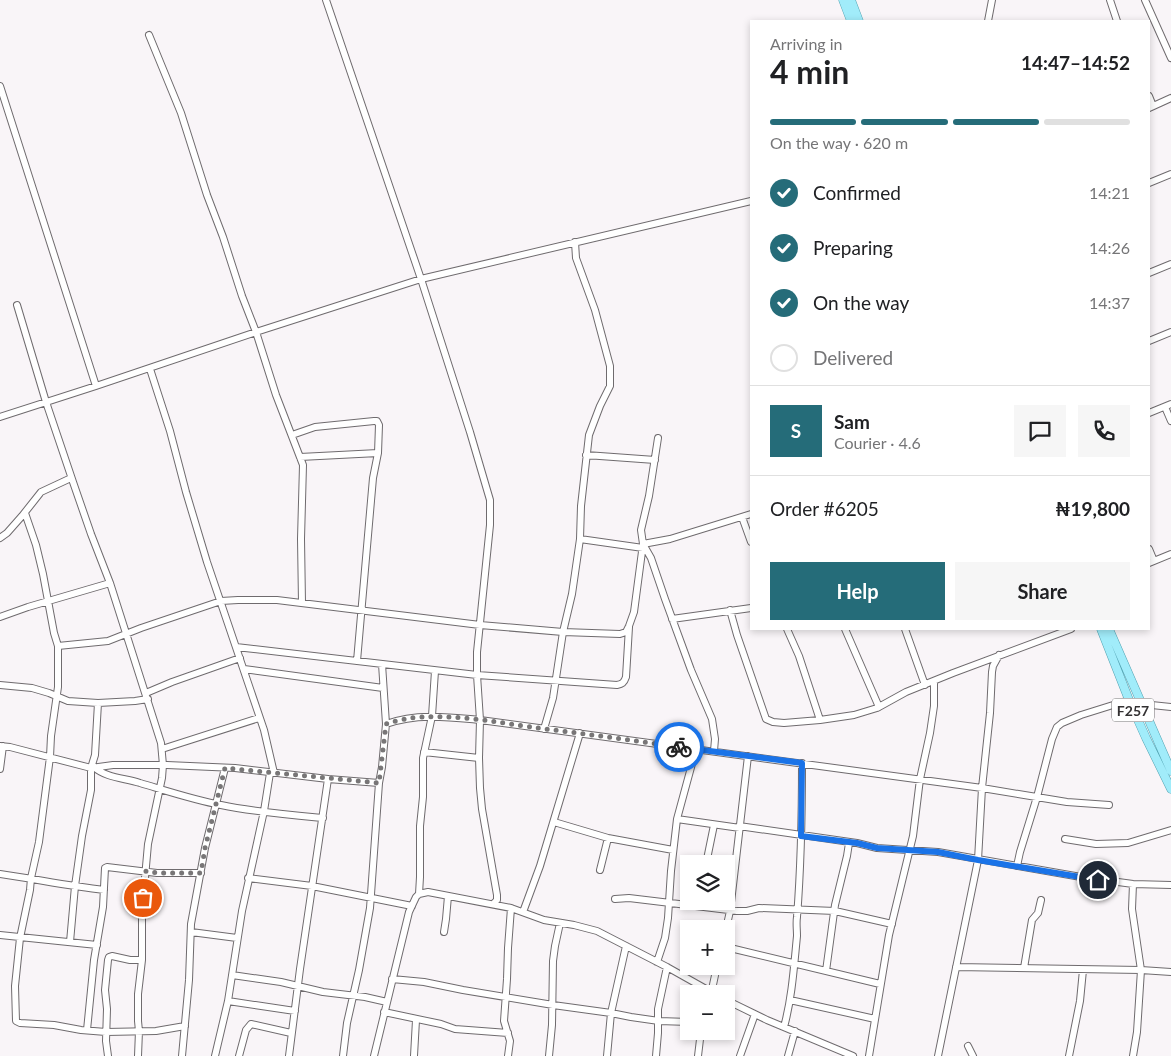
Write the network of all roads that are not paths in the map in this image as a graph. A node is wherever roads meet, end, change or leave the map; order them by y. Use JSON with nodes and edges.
{"nodes":[{"id":1,"x":326,"y":0,"type":"edge"},
{"id":2,"x":843,"y":0,"type":"edge"},
{"id":3,"x":850,"y":0,"type":"edge"},
{"id":4,"x":992,"y":0,"type":"edge"},
{"id":5,"x":1110,"y":0,"type":"edge"},
{"id":6,"x":1145,"y":0,"type":"edge"},
{"id":7,"x":852,"y":20,"type":"edge"},
{"id":8,"x":859,"y":20,"type":"edge"},
{"id":9,"x":988,"y":20,"type":"edge"},
{"id":10,"x":1117,"y":20,"type":"edge"},
{"id":11,"x":149,"y":35,"type":"dead end"},
{"id":12,"x":1171,"y":58,"type":"edge"},
{"id":13,"x":0,"y":86,"type":"edge"},
{"id":14,"x":1171,"y":98,"type":"edge"},
{"id":15,"x":1151,"y":107,"type":"edge"},
{"id":16,"x":1171,"y":174,"type":"edge"},
{"id":17,"x":1150,"y":183,"type":"edge"},
{"id":18,"x":750,"y":201,"type":"edge"},
{"id":19,"x":575,"y":242,"type":"junction"},
{"id":20,"x":1171,"y":264,"type":"edge"},
{"id":21,"x":1150,"y":273,"type":"edge"},
{"id":22,"x":421,"y":279,"type":"junction"},
{"id":23,"x":17,"y":305,"type":"dead end"},
{"id":24,"x":256,"y":332,"type":"junction"},
{"id":25,"x":1171,"y":332,"type":"edge"},
{"id":26,"x":1150,"y":341,"type":"edge"},
{"id":27,"x":150,"y":368,"type":"junction"},
{"id":28,"x":96,"y":386,"type":"junction"},
{"id":29,"x":46,"y":402,"type":"junction"},
{"id":30,"x":1168,"y":406,"type":"edge"},
{"id":31,"x":1150,"y":413,"type":"edge"},
{"id":32,"x":0,"y":417,"type":"edge"},
{"id":33,"x":1171,"y":421,"type":"edge"},
{"id":34,"x":292,"y":435,"type":"junction"},
{"id":35,"x":658,"y":438,"type":"dead end"},
{"id":36,"x":378,"y":453,"type":"junction"},
{"id":37,"x":586,"y":455,"type":"junction"},
{"id":38,"x":300,"y":457,"type":"junction"},
{"id":39,"x":654,"y":460,"type":"junction"},
{"id":40,"x":71,"y":478,"type":"junction"},
{"id":41,"x":25,"y":513,"type":"junction"},
{"id":42,"x":750,"y":514,"type":"edge"},
{"id":43,"x":742,"y":517,"type":"junction"},
{"id":44,"x":0,"y":538,"type":"edge"},
{"id":45,"x":580,"y":539,"type":"junction"},
{"id":46,"x":750,"y":539,"type":"edge"},
{"id":47,"x":643,"y":546,"type":"junction"},
{"id":48,"x":1171,"y":554,"type":"edge"},
{"id":49,"x":1151,"y":562,"type":"edge"},
{"id":50,"x":110,"y":583,"type":"junction"},
{"id":51,"x":221,"y":601,"type":"junction"},
{"id":52,"x":49,"y":602,"type":"junction"},
{"id":53,"x":302,"y":603,"type":"junction"},
{"id":54,"x":750,"y":608,"type":"edge"},
{"id":55,"x":362,"y":610,"type":"junction"},
{"id":56,"x":730,"y":610,"type":"junction"},
{"id":57,"x":0,"y":617,"type":"edge"},
{"id":58,"x":672,"y":619,"type":"junction"},
{"id":59,"x":480,"y":625,"type":"junction"},
{"id":60,"x":629,"y":626,"type":"junction"},
{"id":61,"x":787,"y":630,"type":"edge"},
{"id":62,"x":845,"y":630,"type":"edge"},
{"id":63,"x":905,"y":630,"type":"edge"},
{"id":64,"x":1068,"y":630,"type":"edge"},
{"id":65,"x":1101,"y":630,"type":"edge"},
{"id":66,"x":1109,"y":630,"type":"edge"},
{"id":67,"x":563,"y":632,"type":"junction"},
{"id":68,"x":127,"y":633,"type":"junction"},
{"id":69,"x":58,"y":646,"type":"junction"},
{"id":70,"x":236,"y":647,"type":"junction"},
{"id":71,"x":998,"y":655,"type":"junction"},
{"id":72,"x":240,"y":658,"type":"junction"},
{"id":73,"x":357,"y":661,"type":"junction"},
{"id":74,"x":382,"y":664,"type":"junction"},
{"id":75,"x":244,"y":669,"type":"junction"},
{"id":76,"x":434,"y":671,"type":"junction"},
{"id":77,"x":477,"y":675,"type":"junction"},
{"id":78,"x":556,"y":681,"type":"junction"},
{"id":79,"x":934,"y":681,"type":"junction"},
{"id":80,"x":0,"y":685,"type":"edge"},
{"id":81,"x":925,"y":685,"type":"junction"},
{"id":82,"x":383,"y":688,"type":"junction"},
{"id":83,"x":57,"y":696,"type":"junction"},
{"id":84,"x":147,"y":696,"type":"junction"},
{"id":85,"x":1129,"y":700,"type":"junction"},
{"id":86,"x":98,"y":703,"type":"junction"},
{"id":87,"x":1142,"y":704,"type":"junction"},
{"id":88,"x":879,"y":707,"type":"junction"},
{"id":89,"x":1171,"y":707,"type":"edge"},
{"id":90,"x":432,"y":716,"type":"junction"},
{"id":91,"x":260,"y":718,"type":"junction"},
{"id":92,"x":480,"y":720,"type":"junction"},
{"id":93,"x":820,"y":720,"type":"junction"},
{"id":94,"x":386,"y":724,"type":"junction"},
{"id":95,"x":544,"y":729,"type":"junction"},
{"id":96,"x":580,"y":734,"type":"junction"},
{"id":97,"x":2,"y":746,"type":"edge"},
{"id":98,"x":162,"y":749,"type":"junction"},
{"id":99,"x":696,"y":749,"type":"junction"},
{"id":100,"x":424,"y":752,"type":"junction"},
{"id":101,"x":714,"y":752,"type":"junction"},
{"id":102,"x":748,"y":756,"type":"junction"},
{"id":103,"x":50,"y":758,"type":"junction"},
{"id":104,"x":479,"y":758,"type":"junction"},
{"id":105,"x":802,"y":763,"type":"junction"},
{"id":106,"x":163,"y":765,"type":"junction"},
{"id":107,"x":92,"y":767,"type":"junction"},
{"id":108,"x":225,"y":768,"type":"junction"},
{"id":109,"x":0,"y":769,"type":"edge"},
{"id":110,"x":1171,"y":771,"type":"edge"},
{"id":111,"x":272,"y":773,"type":"junction"},
{"id":112,"x":328,"y":779,"type":"junction"},
{"id":113,"x":920,"y":779,"type":"junction"},
{"id":114,"x":379,"y":783,"type":"junction"},
{"id":115,"x":982,"y":788,"type":"junction"},
{"id":116,"x":1171,"y":789,"type":"edge"},
{"id":117,"x":160,"y":790,"type":"junction"},
{"id":118,"x":1037,"y":797,"type":"junction"},
{"id":119,"x":216,"y":804,"type":"junction"},
{"id":120,"x":1109,"y":805,"type":"dead end"},
{"id":121,"x":264,"y":811,"type":"junction"},
{"id":122,"x":323,"y":818,"type":"junction"},
{"id":123,"x":677,"y":819,"type":"junction"},
{"id":124,"x":554,"y":822,"type":"junction"},
{"id":125,"x":714,"y":825,"type":"junction"},
{"id":126,"x":740,"y":827,"type":"junction"},
{"id":127,"x":1171,"y":830,"type":"edge"},
{"id":128,"x":801,"y":836,"type":"junction"},
{"id":129,"x":608,"y":838,"type":"junction"},
{"id":130,"x":1065,"y":839,"type":"dead end"},
{"id":131,"x":849,"y":842,"type":"junction"},
{"id":132,"x":674,"y":850,"type":"junction"},
{"id":133,"x":909,"y":850,"type":"junction"},
{"id":134,"x":708,"y":855,"type":"edge"},
{"id":135,"x":978,"y":860,"type":"junction"},
{"id":136,"x":1016,"y":866,"type":"junction"},
{"id":137,"x":600,"y":870,"type":"dead end"},
{"id":138,"x":146,"y":871,"type":"junction"},
{"id":139,"x":201,"y":873,"type":"junction"},
{"id":140,"x":0,"y":874,"type":"edge"},
{"id":141,"x":31,"y":878,"type":"junction"},
{"id":142,"x":248,"y":878,"type":"junction"},
{"id":143,"x":1133,"y":884,"type":"junction"},
{"id":144,"x":1171,"y":884,"type":"edge"},
{"id":145,"x":75,"y":886,"type":"junction"},
{"id":146,"x":312,"y":886,"type":"junction"},
{"id":147,"x":104,"y":890,"type":"junction"},
{"id":148,"x":419,"y":894,"type":"junction"},
{"id":149,"x":448,"y":896,"type":"junction"},
{"id":150,"x":371,"y":898,"type":"junction"},
{"id":151,"x":615,"y":899,"type":"dead end"},
{"id":152,"x":1041,"y":900,"type":"dead end"},
{"id":153,"x":669,"y":902,"type":"junction"},
{"id":154,"x":680,"y":903,"type":"edge"},
{"id":155,"x":493,"y":904,"type":"junction"},
{"id":156,"x":412,"y":906,"type":"junction"},
{"id":157,"x":511,"y":908,"type":"junction"},
{"id":158,"x":725,"y":910,"type":"edge"},
{"id":159,"x":798,"y":910,"type":"junction"},
{"id":160,"x":730,"y":911,"type":"junction"},
{"id":161,"x":523,"y":912,"type":"junction"},
{"id":162,"x":835,"y":912,"type":"junction"},
{"id":163,"x":728,"y":920,"type":"edge"},
{"id":164,"x":560,"y":922,"type":"junction"},
{"id":165,"x":892,"y":924,"type":"junction"},
{"id":166,"x":191,"y":932,"type":"junction"},
{"id":167,"x":444,"y":932,"type":"dead end"},
{"id":168,"x":0,"y":935,"type":"edge"},
{"id":169,"x":20,"y":938,"type":"junction"},
{"id":170,"x":238,"y":938,"type":"junction"},
{"id":171,"x":70,"y":942,"type":"junction"},
{"id":172,"x":97,"y":945,"type":"junction"},
{"id":173,"x":626,"y":946,"type":"junction"},
{"id":174,"x":735,"y":949,"type":"edge"},
{"id":175,"x":142,"y":960,"type":"junction"},
{"id":176,"x":657,"y":962,"type":"junction"},
{"id":177,"x":794,"y":963,"type":"junction"},
{"id":178,"x":956,"y":966,"type":"junction"},
{"id":179,"x":667,"y":967,"type":"junction"},
{"id":180,"x":1024,"y":968,"type":"junction"},
{"id":181,"x":1083,"y":970,"type":"junction"},
{"id":182,"x":1141,"y":970,"type":"junction"},
{"id":183,"x":826,"y":971,"type":"junction"},
{"id":184,"x":1171,"y":972,"type":"edge"},
{"id":185,"x":232,"y":975,"type":"junction"},
{"id":186,"x":392,"y":979,"type":"junction"},
{"id":187,"x":880,"y":984,"type":"junction"},
{"id":188,"x":698,"y":985,"type":"edge"},
{"id":189,"x":298,"y":986,"type":"junction"},
{"id":190,"x":353,"y":996,"type":"junction"},
{"id":191,"x":505,"y":996,"type":"junction"},
{"id":192,"x":790,"y":1000,"type":"junction"},
{"id":193,"x":228,"y":1001,"type":"junction"},
{"id":194,"x":387,"y":1002,"type":"junction"},
{"id":195,"x":735,"y":1004,"type":"edge"},
{"id":196,"x":553,"y":1006,"type":"junction"},
{"id":197,"x":295,"y":1011,"type":"junction"},
{"id":198,"x":384,"y":1012,"type":"junction"},
{"id":199,"x":612,"y":1013,"type":"junction"},
{"id":200,"x":755,"y":1014,"type":"junction"},
{"id":201,"x":875,"y":1019,"type":"junction"},
{"id":202,"x":416,"y":1020,"type":"junction"},
{"id":203,"x":659,"y":1021,"type":"junction"},
{"id":204,"x":680,"y":1022,"type":"edge"},
{"id":205,"x":185,"y":1026,"type":"junction"},
{"id":206,"x":784,"y":1027,"type":"junction"},
{"id":207,"x":87,"y":1030,"type":"junction"},
{"id":208,"x":139,"y":1031,"type":"junction"},
{"id":209,"x":106,"y":1032,"type":"junction"},
{"id":210,"x":795,"y":1032,"type":"junction"},
{"id":211,"x":291,"y":1033,"type":"junction"},
{"id":212,"x":508,"y":1033,"type":"junction"},
{"id":213,"x":700,"y":1040,"type":"edge"},
{"id":214,"x":968,"y":1046,"type":"dead end"},
{"id":215,"x":108,"y":1056,"type":"edge"},
{"id":216,"x":138,"y":1056,"type":"edge"},
{"id":217,"x":182,"y":1056,"type":"edge"},
{"id":218,"x":215,"y":1056,"type":"edge"},
{"id":219,"x":239,"y":1056,"type":"edge"},
{"id":220,"x":289,"y":1056,"type":"edge"},
{"id":221,"x":343,"y":1056,"type":"edge"},
{"id":222,"x":374,"y":1056,"type":"edge"},
{"id":223,"x":414,"y":1056,"type":"edge"},
{"id":224,"x":508,"y":1056,"type":"edge"},
{"id":225,"x":549,"y":1056,"type":"edge"},
{"id":226,"x":607,"y":1056,"type":"edge"},
{"id":227,"x":656,"y":1056,"type":"edge"},
{"id":228,"x":698,"y":1056,"type":"edge"},
{"id":229,"x":740,"y":1056,"type":"edge"},
{"id":230,"x":788,"y":1056,"type":"edge"},
{"id":231,"x":853,"y":1056,"type":"edge"},
{"id":232,"x":869,"y":1056,"type":"edge"},
{"id":233,"x":938,"y":1056,"type":"edge"},
{"id":234,"x":973,"y":1056,"type":"edge"},
{"id":235,"x":1070,"y":1056,"type":"edge"},
{"id":236,"x":1133,"y":1056,"type":"edge"}],
"edges":[{"from":1,"to":22,"type":"street"},
{"from":2,"to":7,"type":"main road"},
{"from":3,"to":8,"type":"main road"},
{"from":4,"to":9,"type":"street"},
{"from":5,"to":10,"type":"street"},
{"from":6,"to":12,"type":"street"},
{"from":11,"to":24,"type":"street"},
{"from":13,"to":28,"type":"street"},
{"from":14,"to":15,"type":"street"},
{"from":16,"to":17,"type":"street"},
{"from":18,"to":19,"type":"street"},
{"from":19,"to":22,"type":"street"},
{"from":19,"to":37,"type":"street"},
{"from":20,"to":21,"type":"street"},
{"from":22,"to":24,"type":"street"},
{"from":22,"to":59,"type":"street"},
{"from":23,"to":29,"type":"street"},
{"from":24,"to":27,"type":"street"},
{"from":24,"to":34,"type":"street"},
{"from":25,"to":26,"type":"street"},
{"from":27,"to":28,"type":"street"},
{"from":27,"to":51,"type":"street"},
{"from":28,"to":29,"type":"street"},
{"from":29,"to":32,"type":"street"},
{"from":29,"to":40,"type":"street"},
{"from":30,"to":31,"type":"street"},
{"from":30,"to":33,"type":"street"},
{"from":34,"to":36,"type":"street"},
{"from":34,"to":38,"type":"street"},
{"from":35,"to":39,"type":"street"},
{"from":36,"to":38,"type":"street"},
{"from":36,"to":55,"type":"street"},
{"from":37,"to":39,"type":"street"},
{"from":37,"to":45,"type":"street"},
{"from":38,"to":53,"type":"street"},
{"from":39,"to":47,"type":"street"},
{"from":40,"to":41,"type":"street"},
{"from":40,"to":50,"type":"street"},
{"from":41,"to":44,"type":"street"},
{"from":41,"to":52,"type":"street"},
{"from":42,"to":43,"type":"street"},
{"from":43,"to":46,"type":"street"},
{"from":43,"to":47,"type":"street"},
{"from":45,"to":47,"type":"street"},
{"from":45,"to":67,"type":"street"},
{"from":47,"to":58,"type":"street"},
{"from":47,"to":60,"type":"street"},
{"from":48,"to":49,"type":"street"},
{"from":50,"to":52,"type":"street"},
{"from":50,"to":68,"type":"street"},
{"from":51,"to":53,"type":"street"},
{"from":51,"to":68,"type":"street"},
{"from":51,"to":70,"type":"street"},
{"from":52,"to":57,"type":"street"},
{"from":52,"to":69,"type":"street"},
{"from":53,"to":55,"type":"street"},
{"from":54,"to":56,"type":"street"},
{"from":55,"to":59,"type":"street"},
{"from":55,"to":73,"type":"street"},
{"from":56,"to":58,"type":"street"},
{"from":56,"to":93,"type":"street"},
{"from":58,"to":101,"type":"street"},
{"from":59,"to":67,"type":"street"},
{"from":59,"to":77,"type":"street"},
{"from":60,"to":67,"type":"street"},
{"from":60,"to":78,"type":"street"},
{"from":61,"to":93,"type":"street"},
{"from":62,"to":88,"type":"street"},
{"from":63,"to":81,"type":"street"},
{"from":64,"to":71,"type":"street"},
{"from":65,"to":85,"type":"main road","number":"F257"},
{"from":66,"to":87,"type":"main road","number":"F257"},
{"from":67,"to":78,"type":"street"},
{"from":68,"to":69,"type":"street"},
{"from":68,"to":84,"type":"street"},
{"from":69,"to":83,"type":"street"},
{"from":70,"to":72,"type":"street"},
{"from":70,"to":73,"type":"street"},
{"from":71,"to":79,"type":"street"},
{"from":71,"to":115,"type":"street"},
{"from":72,"to":75,"type":"street"},
{"from":72,"to":84,"type":"street"},
{"from":73,"to":74,"type":"street"},
{"from":74,"to":76,"type":"street"},
{"from":74,"to":82,"type":"street"},
{"from":75,"to":82,"type":"street"},
{"from":75,"to":91,"type":"street"},
{"from":76,"to":77,"type":"street"},
{"from":76,"to":90,"type":"street"},
{"from":77,"to":78,"type":"street"},
{"from":77,"to":92,"type":"street"},
{"from":78,"to":95,"type":"street"},
{"from":79,"to":81,"type":"street"},
{"from":79,"to":113,"type":"street"},
{"from":80,"to":83,"type":"street"},
{"from":81,"to":88,"type":"street"},
{"from":82,"to":94,"type":"street"},
{"from":83,"to":86,"type":"street"},
{"from":83,"to":103,"type":"street"},
{"from":84,"to":86,"type":"street"},
{"from":84,"to":98,"type":"street"},
{"from":85,"to":116,"type":"main road","number":"F257"},
{"from":85,"to":118,"type":"street"},
{"from":86,"to":107,"type":"street"},
{"from":87,"to":89,"type":"street"},
{"from":87,"to":110,"type":"main road","number":"F257"},
{"from":88,"to":93,"type":"street"},
{"from":90,"to":92,"type":"street"},
{"from":90,"to":94,"type":"street"},
{"from":90,"to":100,"type":"street"},
{"from":91,"to":98,"type":"street"},
{"from":91,"to":111,"type":"street"},
{"from":92,"to":95,"type":"street"},
{"from":92,"to":104,"type":"street"},
{"from":94,"to":114,"type":"street"},
{"from":95,"to":96,"type":"street"},
{"from":96,"to":99,"type":"street"},
{"from":96,"to":124,"type":"street"},
{"from":97,"to":103,"type":"street"},
{"from":97,"to":109,"type":"street"},
{"from":98,"to":106,"type":"street"},
{"from":99,"to":101,"type":"street"},
{"from":99,"to":123,"type":"street"},
{"from":100,"to":104,"type":"street"},
{"from":100,"to":148,"type":"street"},
{"from":101,"to":102,"type":"street"},
{"from":102,"to":105,"type":"street"},
{"from":102,"to":126,"type":"street"},
{"from":103,"to":107,"type":"street"},
{"from":103,"to":141,"type":"street"},
{"from":104,"to":155,"type":"street"},
{"from":105,"to":113,"type":"street"},
{"from":105,"to":128,"type":"street"},
{"from":106,"to":107,"type":"street"},
{"from":106,"to":108,"type":"street"},
{"from":106,"to":117,"type":"street"},
{"from":107,"to":117,"type":"street"},
{"from":107,"to":145,"type":"street"},
{"from":108,"to":111,"type":"street"},
{"from":108,"to":119,"type":"street"},
{"from":111,"to":112,"type":"street"},
{"from":111,"to":121,"type":"street"},
{"from":112,"to":114,"type":"street"},
{"from":112,"to":122,"type":"street"},
{"from":113,"to":115,"type":"street"},
{"from":113,"to":133,"type":"street"},
{"from":114,"to":150,"type":"street"},
{"from":115,"to":118,"type":"street"},
{"from":115,"to":135,"type":"street"},
{"from":117,"to":119,"type":"street"},
{"from":117,"to":138,"type":"street"},
{"from":118,"to":120,"type":"street"},
{"from":118,"to":136,"type":"street"},
{"from":119,"to":121,"type":"street"},
{"from":119,"to":139,"type":"street"},
{"from":121,"to":122,"type":"street"},
{"from":121,"to":142,"type":"street"},
{"from":122,"to":146,"type":"street"},
{"from":123,"to":125,"type":"street"},
{"from":123,"to":132,"type":"street"},
{"from":124,"to":129,"type":"street"},
{"from":124,"to":161,"type":"street"},
{"from":125,"to":126,"type":"street"},
{"from":125,"to":134,"type":"street"},
{"from":126,"to":128,"type":"street"},
{"from":126,"to":160,"type":"street"},
{"from":127,"to":130,"type":"street"},
{"from":128,"to":131,"type":"street"},
{"from":128,"to":159,"type":"street"},
{"from":129,"to":132,"type":"street"},
{"from":129,"to":137,"type":"street"},
{"from":131,"to":133,"type":"street"},
{"from":131,"to":162,"type":"street"},
{"from":132,"to":153,"type":"street"},
{"from":133,"to":135,"type":"street"},
{"from":133,"to":165,"type":"street"},
{"from":135,"to":136,"type":"street"},
{"from":135,"to":178,"type":"street"},
{"from":136,"to":143,"type":"street"},
{"from":138,"to":139,"type":"street"},
{"from":138,"to":147,"type":"street"},
{"from":138,"to":175,"type":"street"},
{"from":139,"to":166,"type":"street"},
{"from":140,"to":141,"type":"street"},
{"from":141,"to":145,"type":"street"},
{"from":141,"to":169,"type":"street"},
{"from":142,"to":146,"type":"street"},
{"from":142,"to":170,"type":"street"},
{"from":143,"to":144,"type":"street"},
{"from":143,"to":182,"type":"street"},
{"from":145,"to":147,"type":"street"},
{"from":145,"to":171,"type":"street"},
{"from":146,"to":150,"type":"street"},
{"from":146,"to":189,"type":"street"},
{"from":147,"to":172,"type":"street"},
{"from":148,"to":149,"type":"street"},
{"from":148,"to":156,"type":"street"},
{"from":149,"to":155,"type":"street"},
{"from":149,"to":167,"type":"street"},
{"from":150,"to":156,"type":"street"},
{"from":150,"to":190,"type":"street"},
{"from":151,"to":153,"type":"street"},
{"from":152,"to":180,"type":"street"},
{"from":153,"to":154,"type":"street"},
{"from":153,"to":176,"type":"street"},
{"from":155,"to":157,"type":"street"},
{"from":156,"to":186,"type":"street"},
{"from":157,"to":161,"type":"street"},
{"from":157,"to":191,"type":"street"},
{"from":158,"to":160,"type":"street"},
{"from":159,"to":160,"type":"street"},
{"from":159,"to":162,"type":"street"},
{"from":159,"to":177,"type":"street"},
{"from":160,"to":163,"type":"street"},
{"from":161,"to":164,"type":"street"},
{"from":162,"to":165,"type":"street"},
{"from":162,"to":183,"type":"street"},
{"from":164,"to":173,"type":"street"},
{"from":164,"to":196,"type":"street"},
{"from":165,"to":187,"type":"street"},
{"from":166,"to":170,"type":"street"},
{"from":166,"to":205,"type":"street"},
{"from":168,"to":169,"type":"street"},
{"from":169,"to":171,"type":"street"},
{"from":169,"to":207,"type":"street"},
{"from":170,"to":185,"type":"street"},
{"from":171,"to":172,"type":"street"},
{"from":172,"to":207,"type":"street"},
{"from":173,"to":176,"type":"street"},
{"from":173,"to":199,"type":"street"},
{"from":174,"to":177,"type":"street"},
{"from":175,"to":208,"type":"street"},
{"from":175,"to":209,"type":"street"},
{"from":176,"to":179,"type":"street"},
{"from":177,"to":183,"type":"street"},
{"from":177,"to":192,"type":"street"},
{"from":178,"to":180,"type":"street"},
{"from":178,"to":233,"type":"street"},
{"from":179,"to":188,"type":"street"},
{"from":179,"to":203,"type":"street"},
{"from":180,"to":181,"type":"street"},
{"from":181,"to":182,"type":"street"},
{"from":181,"to":235,"type":"street"},
{"from":182,"to":184,"type":"street"},
{"from":182,"to":236,"type":"street"},
{"from":183,"to":187,"type":"street"},
{"from":185,"to":189,"type":"street"},
{"from":185,"to":193,"type":"street"},
{"from":186,"to":191,"type":"street"},
{"from":186,"to":194,"type":"street"},
{"from":187,"to":201,"type":"street"},
{"from":189,"to":190,"type":"street"},
{"from":189,"to":197,"type":"street"},
{"from":190,"to":194,"type":"street"},
{"from":190,"to":221,"type":"street"},
{"from":191,"to":196,"type":"street"},
{"from":191,"to":212,"type":"street"},
{"from":192,"to":201,"type":"street"},
{"from":192,"to":206,"type":"street"},
{"from":193,"to":197,"type":"street"},
{"from":193,"to":218,"type":"street"},
{"from":194,"to":198,"type":"street"},
{"from":195,"to":200,"type":"street"},
{"from":196,"to":199,"type":"street"},
{"from":196,"to":225,"type":"street"},
{"from":197,"to":211,"type":"street"},
{"from":198,"to":202,"type":"street"},
{"from":198,"to":222,"type":"street"},
{"from":199,"to":203,"type":"street"},
{"from":199,"to":226,"type":"street"},
{"from":200,"to":206,"type":"street"},
{"from":200,"to":229,"type":"street"},
{"from":201,"to":232,"type":"street"},
{"from":202,"to":212,"type":"street"},
{"from":202,"to":223,"type":"street"},
{"from":203,"to":204,"type":"street"},
{"from":203,"to":227,"type":"street"},
{"from":205,"to":208,"type":"street"},
{"from":205,"to":217,"type":"street"},
{"from":206,"to":210,"type":"street"},
{"from":207,"to":209,"type":"street"},
{"from":208,"to":209,"type":"street"},
{"from":208,"to":216,"type":"street"},
{"from":209,"to":215,"type":"street"},
{"from":210,"to":230,"type":"street"},
{"from":210,"to":231,"type":"street"},
{"from":211,"to":219,"type":"street"},
{"from":211,"to":220,"type":"street"},
{"from":212,"to":224,"type":"street"},
{"from":213,"to":228,"type":"street"},
{"from":214,"to":234,"type":"street"}]}
